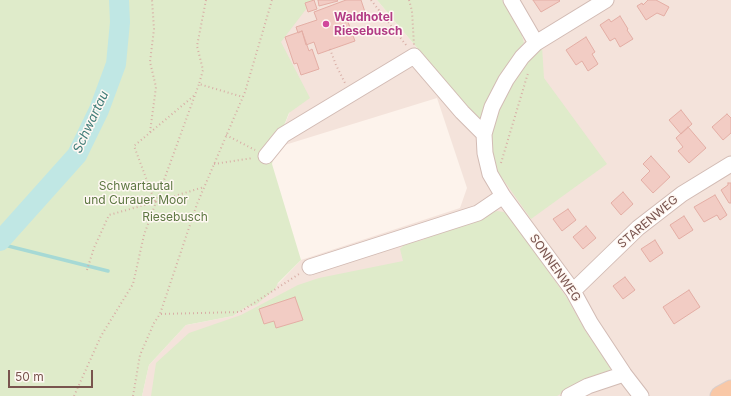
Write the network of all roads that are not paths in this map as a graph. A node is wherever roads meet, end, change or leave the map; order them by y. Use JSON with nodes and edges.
{"nodes":[{"id":1,"x":511,"y":0,"type":"edge"},
{"id":2,"x":606,"y":0,"type":"edge"},
{"id":3,"x":536,"y":43,"type":"junction"},
{"id":4,"x":484,"y":134,"type":"junction"},
{"id":5,"x":266,"y":156,"type":"road end"},
{"id":6,"x":731,"y":164,"type":"edge"},
{"id":7,"x":503,"y":196,"type":"junction"},
{"id":8,"x":310,"y":267,"type":"road end"},
{"id":9,"x":573,"y":291,"type":"junction"},
{"id":10,"x":624,"y":374,"type":"junction"},
{"id":11,"x":731,"y":390,"type":"edge"},
{"id":12,"x":569,"y":396,"type":"edge"},
{"id":13,"x":641,"y":396,"type":"edge"},
{"id":14,"x":720,"y":396,"type":"edge"}],
"edges":[{"from":1,"to":3,"type":"street"},
{"from":2,"to":3,"type":"street","name":"SONNENWEG"},
{"from":3,"to":4,"type":"street","name":"SONNENWEG"},
{"from":4,"to":5,"type":"street"},
{"from":4,"to":7,"type":"street","name":"SONNENWEG"},
{"from":6,"to":9,"type":"street","name":"STARENWEG"},
{"from":7,"to":8,"type":"street"},
{"from":7,"to":9,"type":"street","name":"SONNENWEG"},
{"from":9,"to":10,"type":"street","name":"SONNENWEG"},
{"from":10,"to":12,"type":"street"},
{"from":10,"to":13,"type":"street","name":"SONNENWEG"},
{"from":11,"to":14,"type":"main road"}]}
